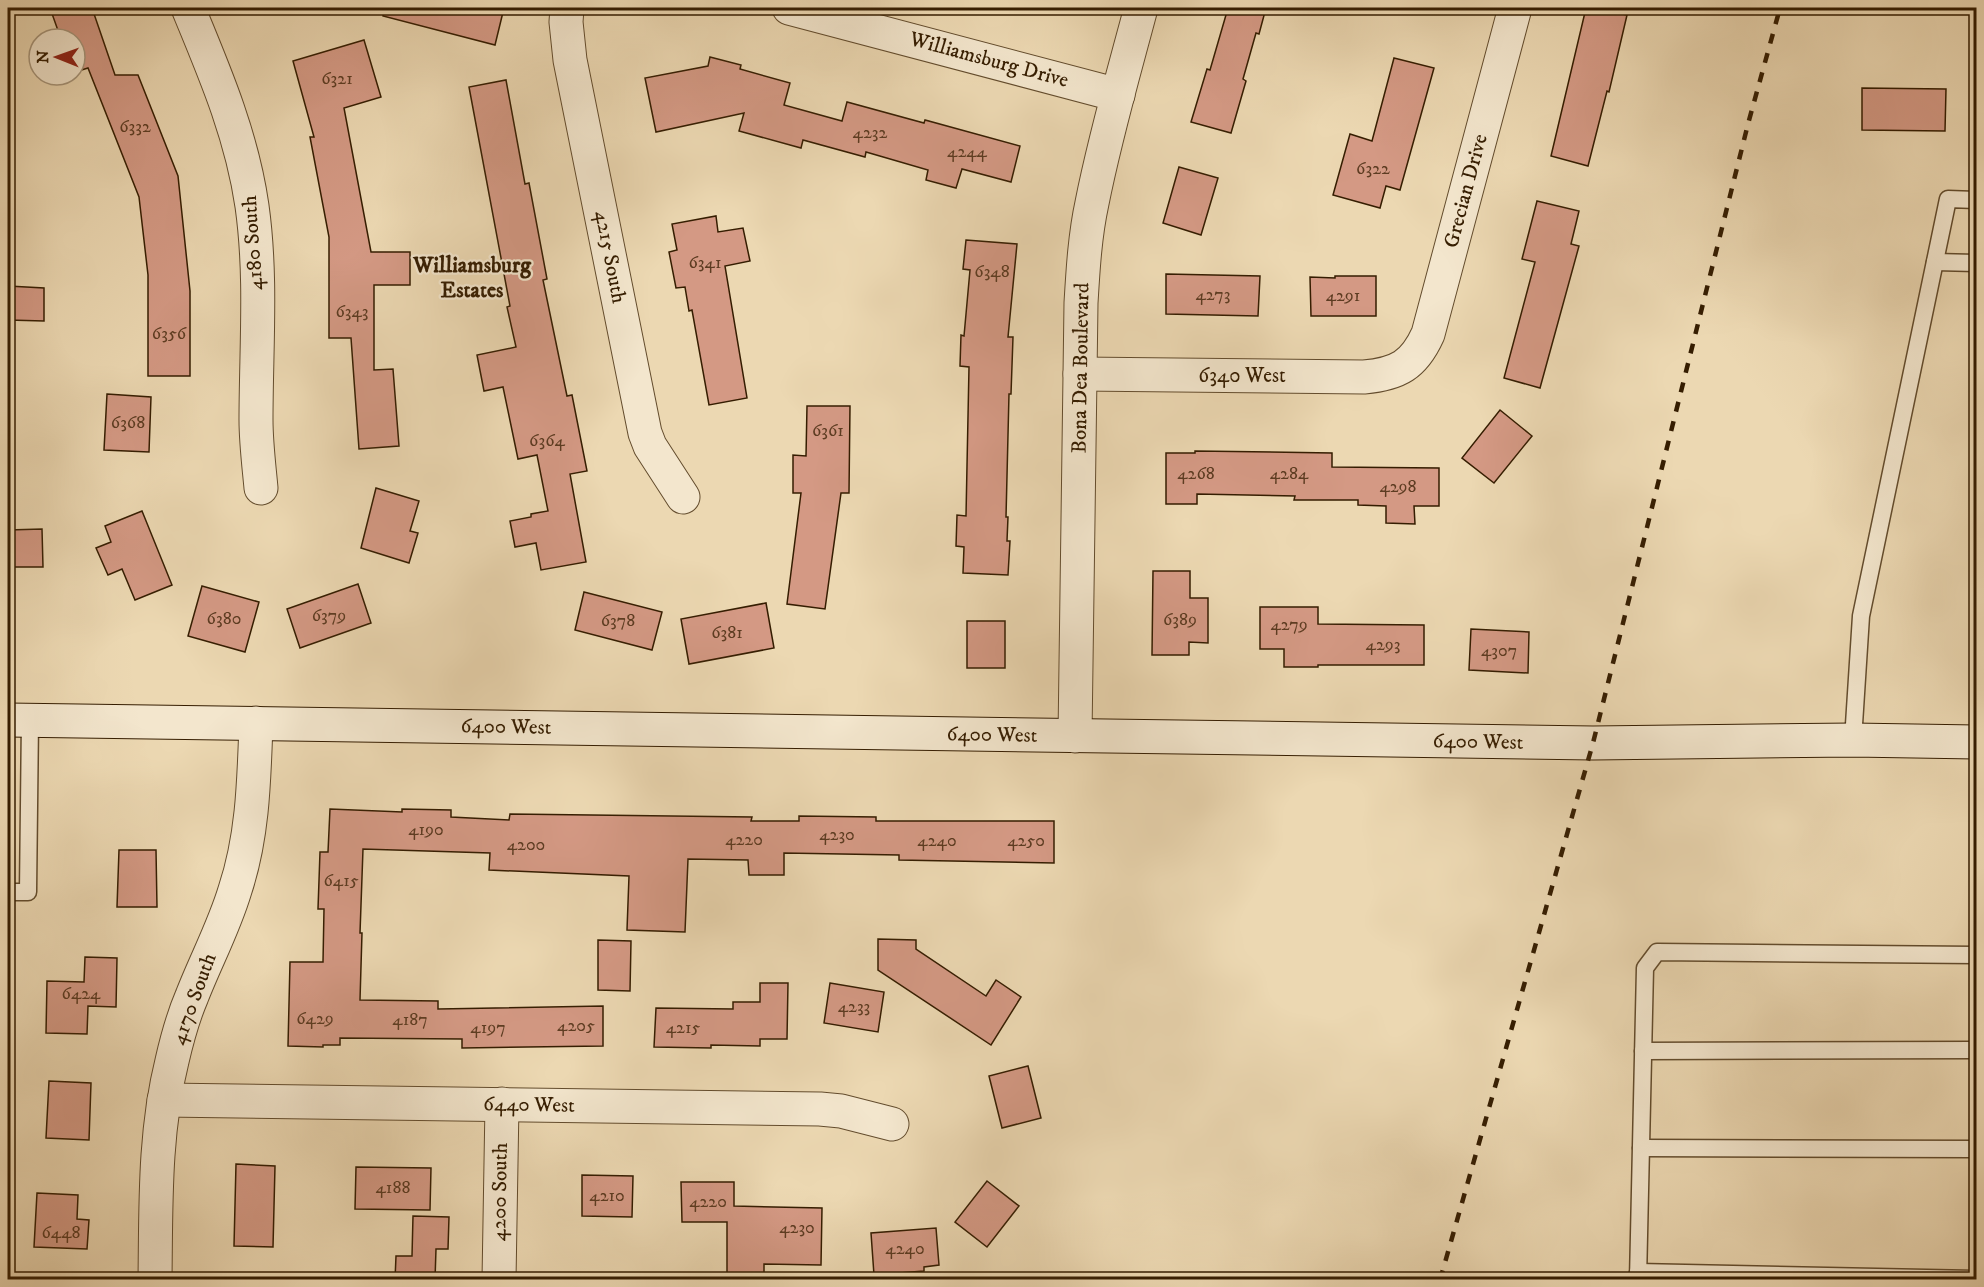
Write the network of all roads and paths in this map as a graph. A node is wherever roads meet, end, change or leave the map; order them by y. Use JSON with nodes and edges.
{"nodes":[{"id":1,"x":188,"y":8,"type":"edge"},
{"id":2,"x":567,"y":8,"type":"edge"},
{"id":3,"x":789,"y":8,"type":"edge"},
{"id":4,"x":1142,"y":8,"type":"edge"},
{"id":5,"x":1515,"y":8,"type":"edge"},
{"id":6,"x":1118,"y":95,"type":"junction"},
{"id":7,"x":1977,"y":200,"type":"edge"},
{"id":8,"x":1935,"y":262,"type":"junction"},
{"id":9,"x":1977,"y":263,"type":"edge"},
{"id":10,"x":1404,"y":367,"type":"joint"},
{"id":11,"x":1080,"y":374,"type":"junction"},
{"id":12,"x":261,"y":489,"type":"dead end"},
{"id":13,"x":683,"y":497,"type":"dead end"},
{"id":14,"x":19,"y":720,"type":"edge"},
{"id":15,"x":256,"y":723,"type":"junction"},
{"id":16,"x":1075,"y":736,"type":"junction"},
{"id":17,"x":1853,"y":740,"type":"junction"},
{"id":18,"x":1977,"y":742,"type":"edge"},
{"id":19,"x":8,"y":892,"type":"edge"},
{"id":20,"x":1977,"y":955,"type":"edge"},
{"id":21,"x":1977,"y":1050,"type":"edge"},
{"id":22,"x":1643,"y":1051,"type":"junction"},
{"id":23,"x":164,"y":1100,"type":"junction"},
{"id":24,"x":501,"y":1104,"type":"junction"},
{"id":25,"x":892,"y":1124,"type":"dead end"},
{"id":26,"x":1641,"y":1148,"type":"junction"},
{"id":27,"x":1977,"y":1149,"type":"edge"},
{"id":28,"x":1638,"y":1276,"type":"edge"},
{"id":29,"x":1977,"y":1278,"type":"edge"},
{"id":30,"x":155,"y":1280,"type":"edge"},
{"id":31,"x":499,"y":1280,"type":"edge"}],
"edges":[{"from":1,"to":12,"type":"street","name":"4180 South"},
{"from":2,"to":13,"type":"street","name":"4215 South"},
{"from":3,"to":6,"type":"street","name":"Williamsburg Drive"},
{"from":4,"to":6,"type":"street","name":"Bona Dea Boulevard"},
{"from":5,"to":10,"type":"street","name":"Grecian Drive"},
{"from":6,"to":11,"type":"street","name":"Bona Dea Boulevard"},
{"from":7,"to":8,"type":"lane"},
{"from":8,"to":9,"type":"lane"},
{"from":8,"to":17,"type":"lane"},
{"from":10,"to":11,"type":"street","name":"6340 West"},
{"from":11,"to":16,"type":"street","name":"Bona Dea Boulevard"},
{"from":14,"to":15,"type":"street","name":"6400 West"},
{"from":14,"to":19,"type":"lane"},
{"from":15,"to":16,"type":"street","name":"6400 West"},
{"from":15,"to":23,"type":"street","name":"4170 South"},
{"from":16,"to":17,"type":"street","name":"6400 West"},
{"from":17,"to":18,"type":"street","name":"6400 West"},
{"from":20,"to":22,"type":"lane"},
{"from":21,"to":22,"type":"lane"},
{"from":22,"to":26,"type":"lane"},
{"from":23,"to":24,"type":"street","name":"6440 West"},
{"from":23,"to":30,"type":"street","name":"4170 South"},
{"from":24,"to":25,"type":"street","name":"6440 West"},
{"from":24,"to":31,"type":"street","name":"4200 South"},
{"from":26,"to":27,"type":"lane"},
{"from":26,"to":28,"type":"lane"},
{"from":28,"to":29,"type":"lane"}]}
